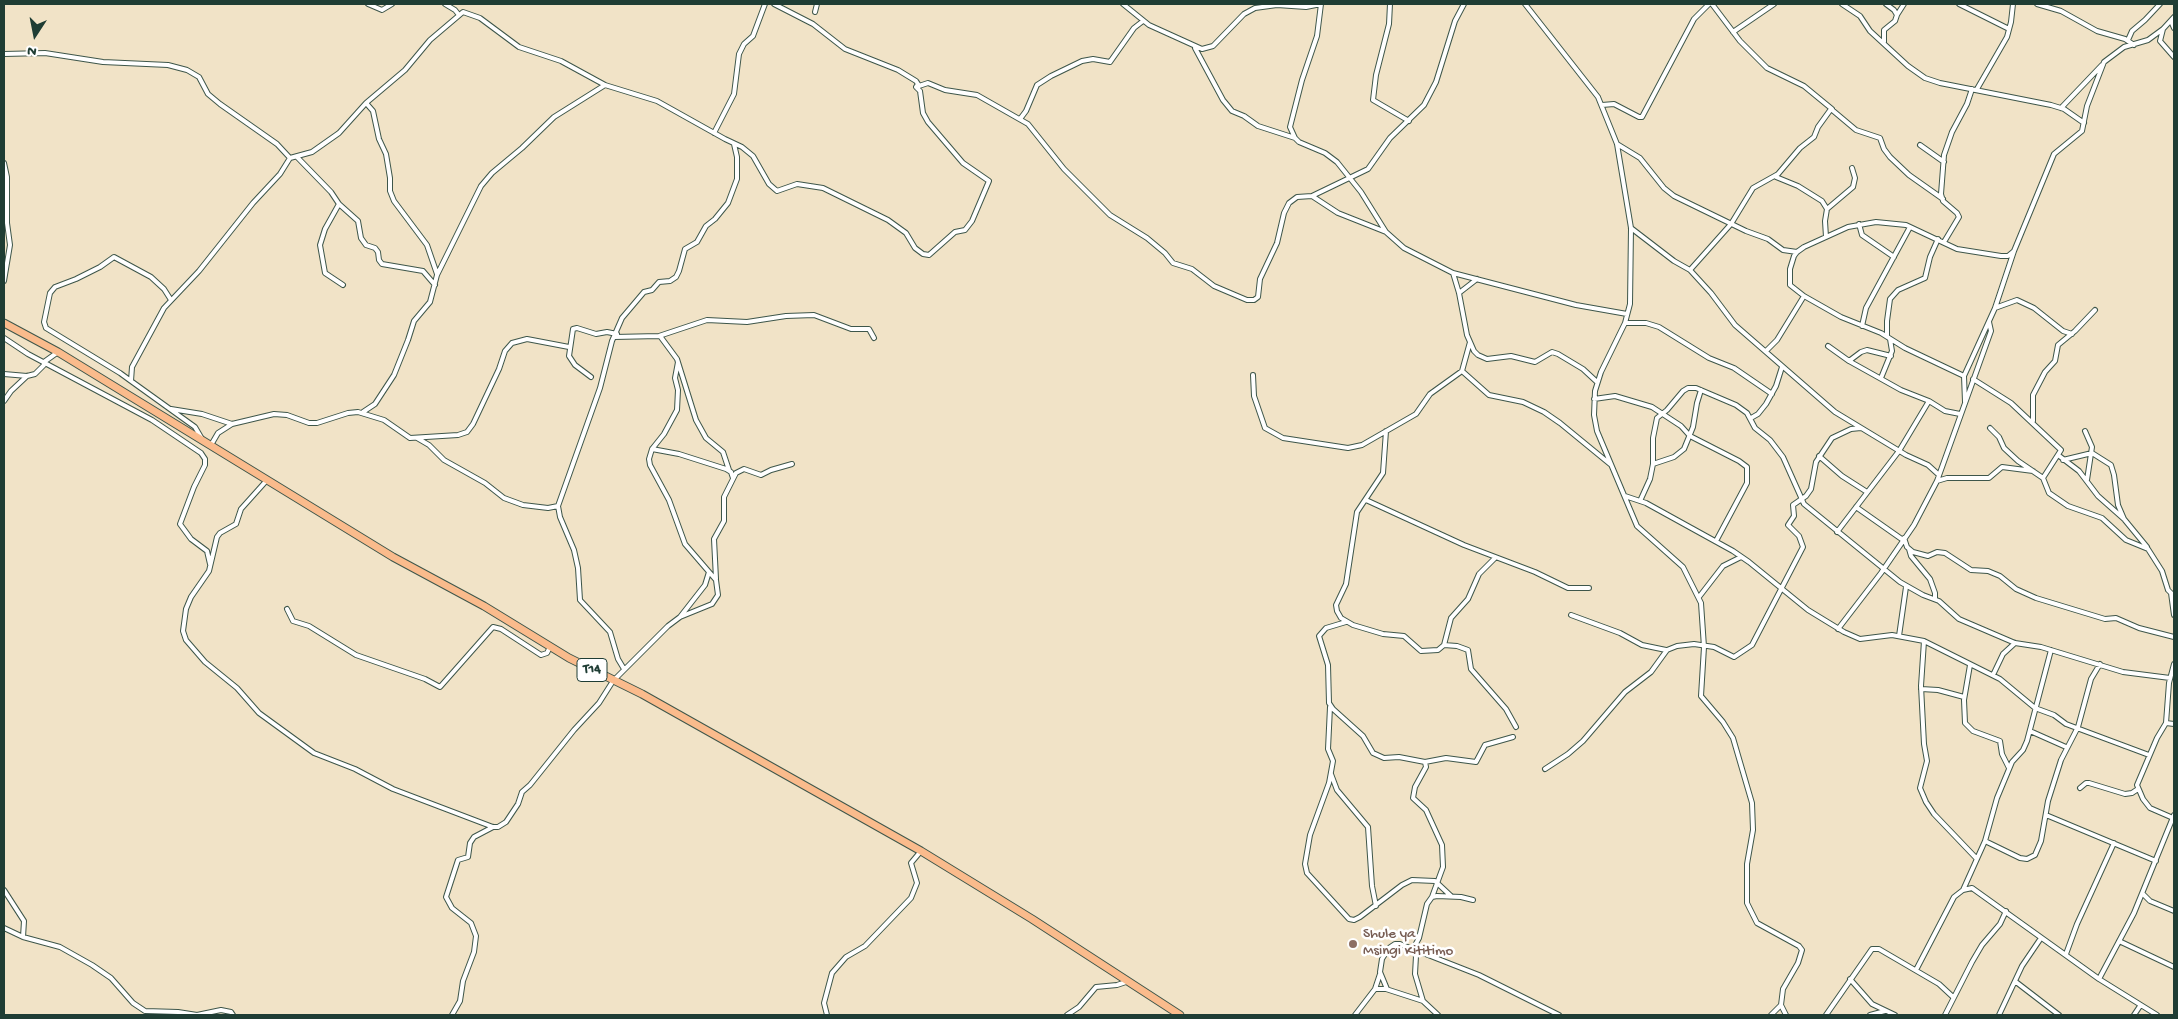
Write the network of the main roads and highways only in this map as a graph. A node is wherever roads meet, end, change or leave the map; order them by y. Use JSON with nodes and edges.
{"nodes":[{"id":1,"x":4,"y":323,"type":"edge"},
{"id":2,"x":1180,"y":1015,"type":"edge"}],
"edges":[{"from":1,"to":2,"type":"highway","number":"T14"}]}
